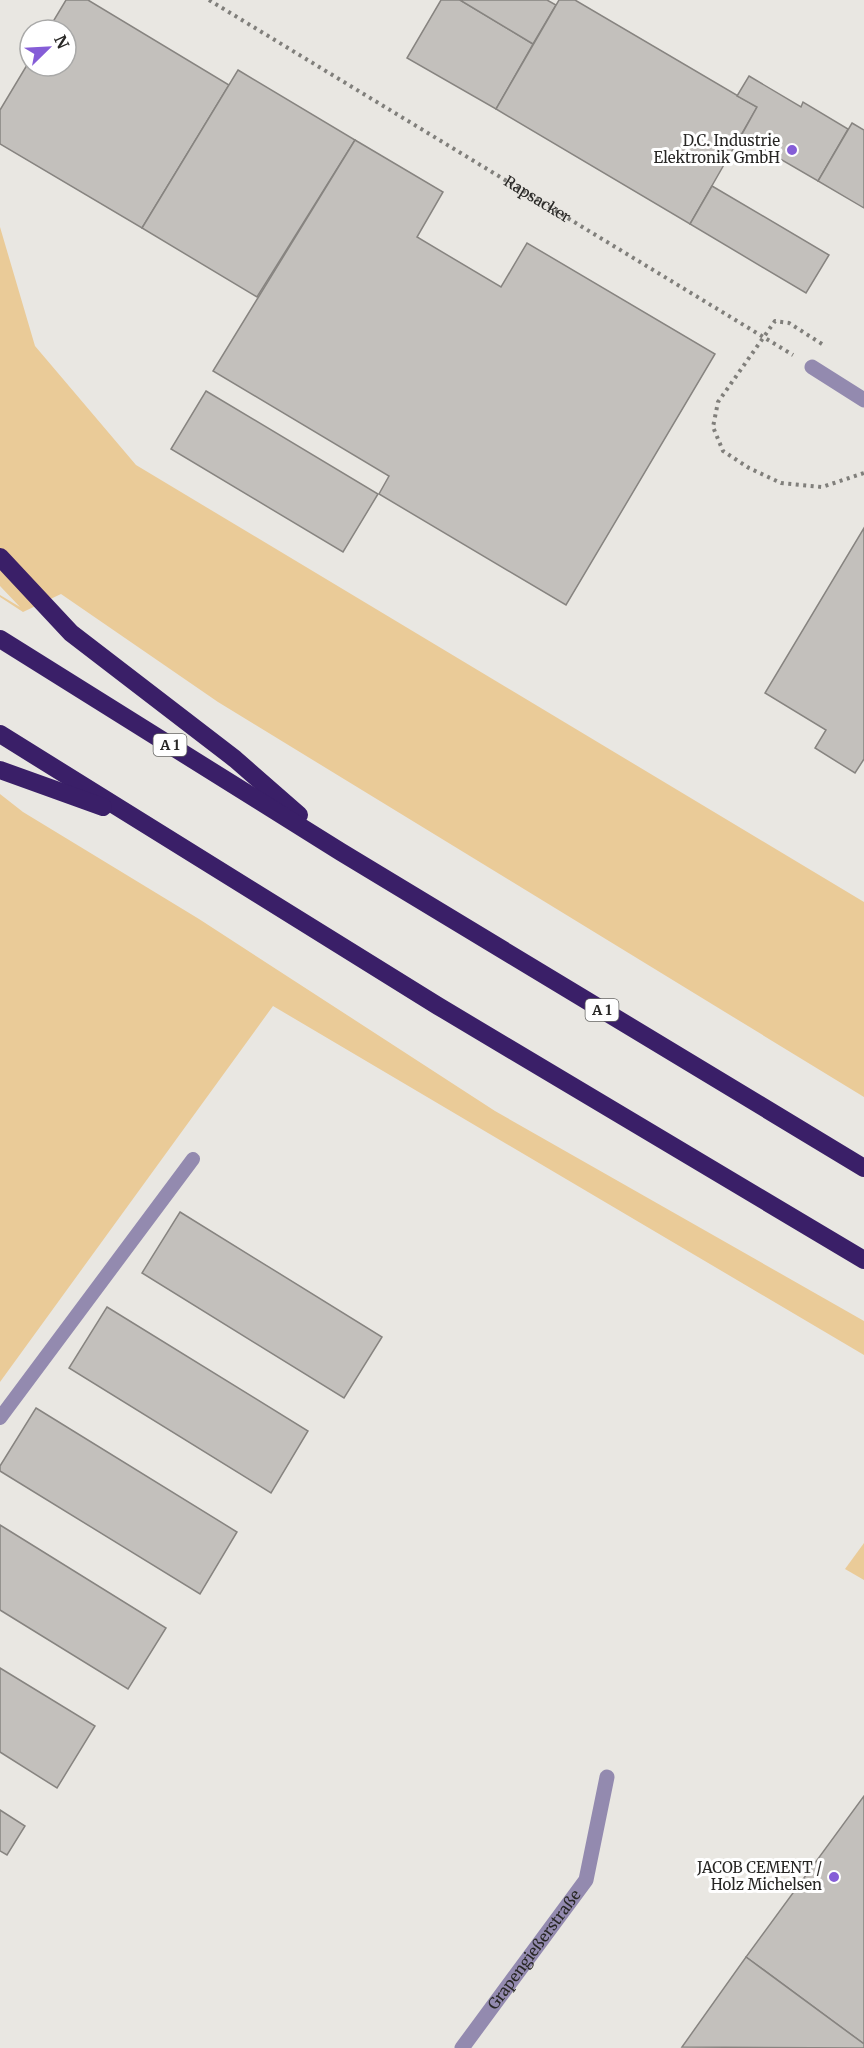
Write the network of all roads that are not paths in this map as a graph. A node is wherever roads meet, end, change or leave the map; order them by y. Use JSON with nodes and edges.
{"nodes":[{"id":1,"x":812,"y":367,"type":"road end"},
{"id":2,"x":864,"y":400,"type":"edge"},
{"id":3,"x":0,"y":557,"type":"edge"},
{"id":4,"x":0,"y":639,"type":"edge"},
{"id":5,"x":0,"y":734,"type":"edge"},
{"id":6,"x":0,"y":770,"type":"edge"},
{"id":7,"x":138,"y":820,"type":"junction"},
{"id":8,"x":341,"y":852,"type":"junction"},
{"id":9,"x":193,"y":1159,"type":"dead end"},
{"id":10,"x":864,"y":1168,"type":"edge"},
{"id":11,"x":864,"y":1260,"type":"edge"},
{"id":12,"x":0,"y":1418,"type":"edge"},
{"id":13,"x":607,"y":1777,"type":"dead end"},
{"id":14,"x":462,"y":2048,"type":"edge"}],
"edges":[{"from":1,"to":2,"type":"street"},
{"from":3,"to":8,"type":"highway"},
{"from":4,"to":8,"type":"highway","number":"A 1"},
{"from":5,"to":7,"type":"highway"},
{"from":6,"to":7,"type":"highway"},
{"from":7,"to":11,"type":"highway"},
{"from":8,"to":10,"type":"highway","number":"A 1"},
{"from":9,"to":12,"type":"lane"},
{"from":13,"to":14,"type":"street","name":"Grapengießerstraße"}]}
